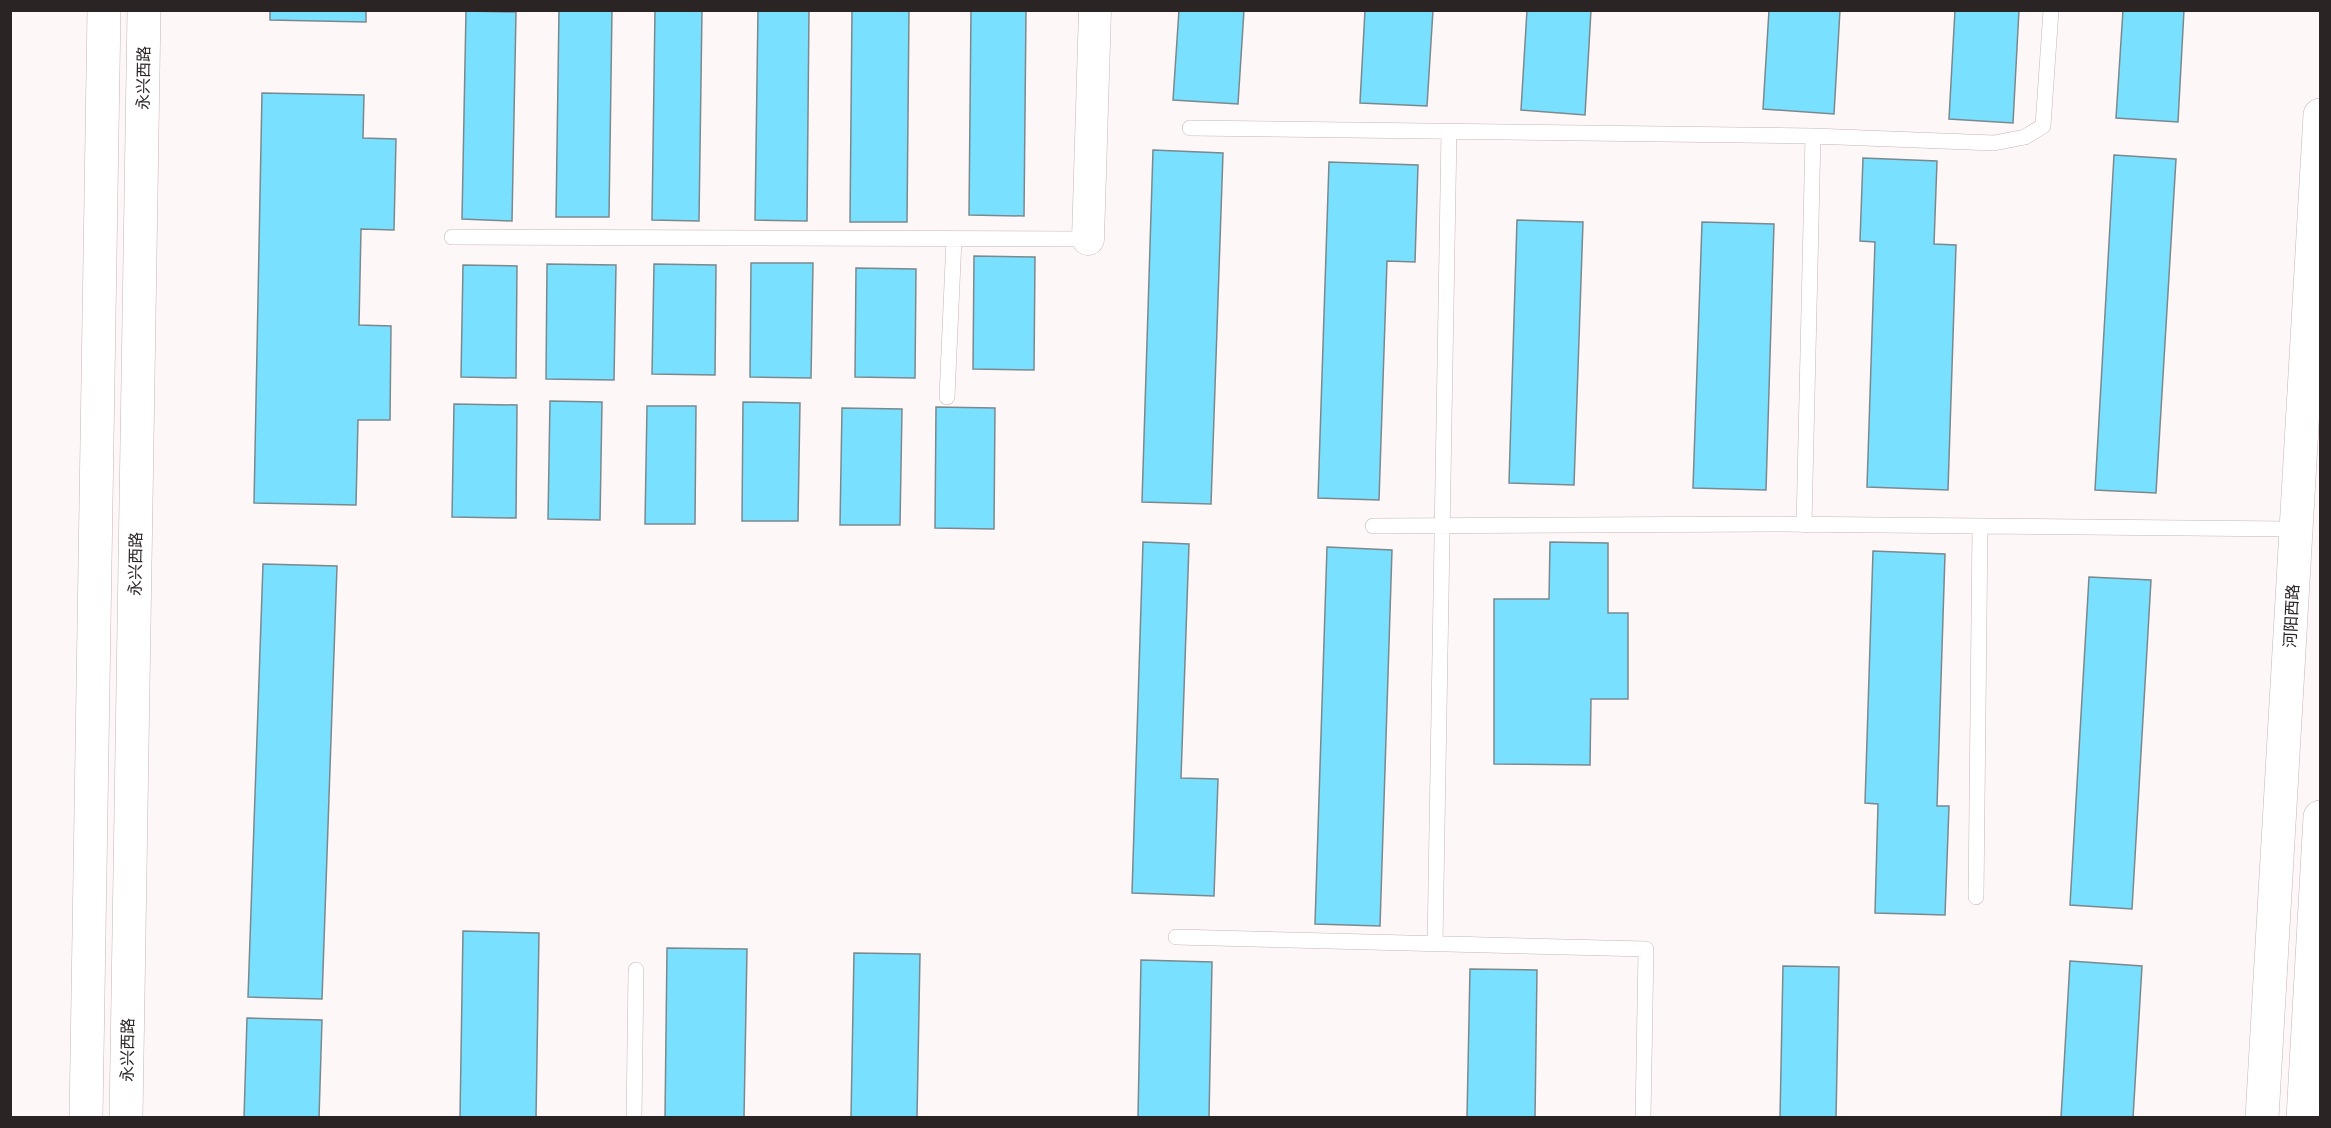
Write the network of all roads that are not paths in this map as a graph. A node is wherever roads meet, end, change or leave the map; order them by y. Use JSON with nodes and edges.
{"nodes":[{"id":1,"x":104,"y":10,"type":"edge"},
{"id":2,"x":144,"y":10,"type":"edge"},
{"id":3,"x":1095,"y":10,"type":"edge"},
{"id":4,"x":2051,"y":10,"type":"edge"},
{"id":5,"x":2320,"y":115,"type":"edge"},
{"id":6,"x":1190,"y":128,"type":"dead end"},
{"id":7,"x":1449,"y":132,"type":"junction"},
{"id":8,"x":1813,"y":136,"type":"junction"},
{"id":9,"x":452,"y":237,"type":"dead end"},
{"id":10,"x":954,"y":239,"type":"junction"},
{"id":11,"x":1088,"y":240,"type":"joint"},
{"id":12,"x":947,"y":397,"type":"dead end"},
{"id":13,"x":1804,"y":525,"type":"junction"},
{"id":14,"x":1373,"y":526,"type":"dead end"},
{"id":15,"x":1442,"y":526,"type":"junction"},
{"id":16,"x":1980,"y":526,"type":"junction"},
{"id":17,"x":2296,"y":529,"type":"junction"},
{"id":18,"x":2320,"y":817,"type":"edge"},
{"id":19,"x":1976,"y":897,"type":"dead end"},
{"id":20,"x":1176,"y":937,"type":"dead end"},
{"id":21,"x":1435,"y":944,"type":"junction"},
{"id":22,"x":636,"y":970,"type":"dead end"},
{"id":23,"x":86,"y":1118,"type":"edge"},
{"id":24,"x":126,"y":1118,"type":"edge"},
{"id":25,"x":634,"y":1118,"type":"edge"},
{"id":26,"x":1643,"y":1118,"type":"edge"},
{"id":27,"x":2262,"y":1118,"type":"edge"},
{"id":28,"x":2303,"y":1118,"type":"edge"}],
"edges":[{"from":1,"to":23,"type":"main road"},
{"from":2,"to":24,"type":"main road","name":"永兴西路"},
{"from":3,"to":11,"type":"street"},
{"from":4,"to":8,"type":"lane"},
{"from":5,"to":17,"type":"main road","name":"河阳西路"},
{"from":6,"to":7,"type":"lane"},
{"from":7,"to":8,"type":"lane"},
{"from":7,"to":15,"type":"lane"},
{"from":8,"to":13,"type":"lane"},
{"from":9,"to":10,"type":"lane"},
{"from":10,"to":11,"type":"lane"},
{"from":10,"to":12,"type":"lane"},
{"from":13,"to":15,"type":"lane"},
{"from":13,"to":16,"type":"lane"},
{"from":14,"to":15,"type":"lane"},
{"from":15,"to":21,"type":"lane"},
{"from":16,"to":17,"type":"lane"},
{"from":16,"to":19,"type":"lane"},
{"from":17,"to":27,"type":"main road","name":"河阳西路"},
{"from":18,"to":28,"type":"main road"},
{"from":20,"to":21,"type":"lane"},
{"from":21,"to":26,"type":"lane"},
{"from":22,"to":25,"type":"lane"}]}
